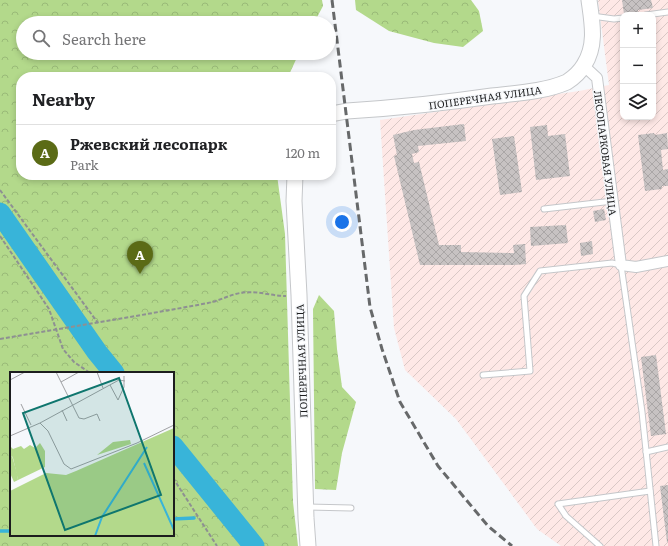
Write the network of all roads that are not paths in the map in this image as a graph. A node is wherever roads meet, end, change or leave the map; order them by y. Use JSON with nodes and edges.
{"nodes":[{"id":1,"x":589,"y":0,"type":"edge"},
{"id":2,"x":668,"y":12,"type":"edge"},
{"id":3,"x":656,"y":14,"type":"edge"},
{"id":4,"x":591,"y":16,"type":"junction"},
{"id":5,"x":620,"y":18,"type":"edge"},
{"id":6,"x":584,"y":66,"type":"junction"},
{"id":7,"x":336,"y":113,"type":"edge"},
{"id":8,"x":295,"y":180,"type":"edge"},
{"id":9,"x":613,"y":201,"type":"junction"},
{"id":10,"x":544,"y":209,"type":"dead end"},
{"id":11,"x":668,"y":261,"type":"edge"},
{"id":12,"x":621,"y":265,"type":"junction"},
{"id":13,"x":483,"y":375,"type":"dead end"},
{"id":14,"x":668,"y":447,"type":"edge"},
{"id":15,"x":646,"y":452,"type":"junction"},
{"id":16,"x":650,"y":491,"type":"junction"},
{"id":17,"x":306,"y":507,"type":"junction"},
{"id":18,"x":351,"y":508,"type":"dead end"},
{"id":19,"x":308,"y":546,"type":"edge"},
{"id":20,"x":600,"y":546,"type":"edge"},
{"id":21,"x":656,"y":546,"type":"edge"}],
"edges":[{"from":1,"to":4,"type":"street"},
{"from":2,"to":3,"type":"lane"},
{"from":4,"to":5,"type":"lane"},
{"from":4,"to":6,"type":"street"},
{"from":6,"to":7,"type":"street","name":"ПОПЕРЕЧНАЯ УЛИЦА"},
{"from":6,"to":9,"type":"street","name":"ЛЕСОПАРКОВАЯ УЛИЦА"},
{"from":8,"to":17,"type":"street","name":"ПОПЕРЕЧНАЯ УЛИЦА"},
{"from":9,"to":10,"type":"lane"},
{"from":9,"to":12,"type":"street","name":"ЛЕСОПАРКОВАЯ УЛИЦА"},
{"from":11,"to":12,"type":"street"},
{"from":12,"to":13,"type":"lane"},
{"from":12,"to":15,"type":"lane"},
{"from":14,"to":15,"type":"lane"},
{"from":15,"to":16,"type":"lane"},
{"from":16,"to":20,"type":"lane"},
{"from":16,"to":21,"type":"lane"},
{"from":17,"to":18,"type":"lane"},
{"from":17,"to":19,"type":"street","name":"ПОПЕРЕЧНАЯ УЛИЦА"}]}
